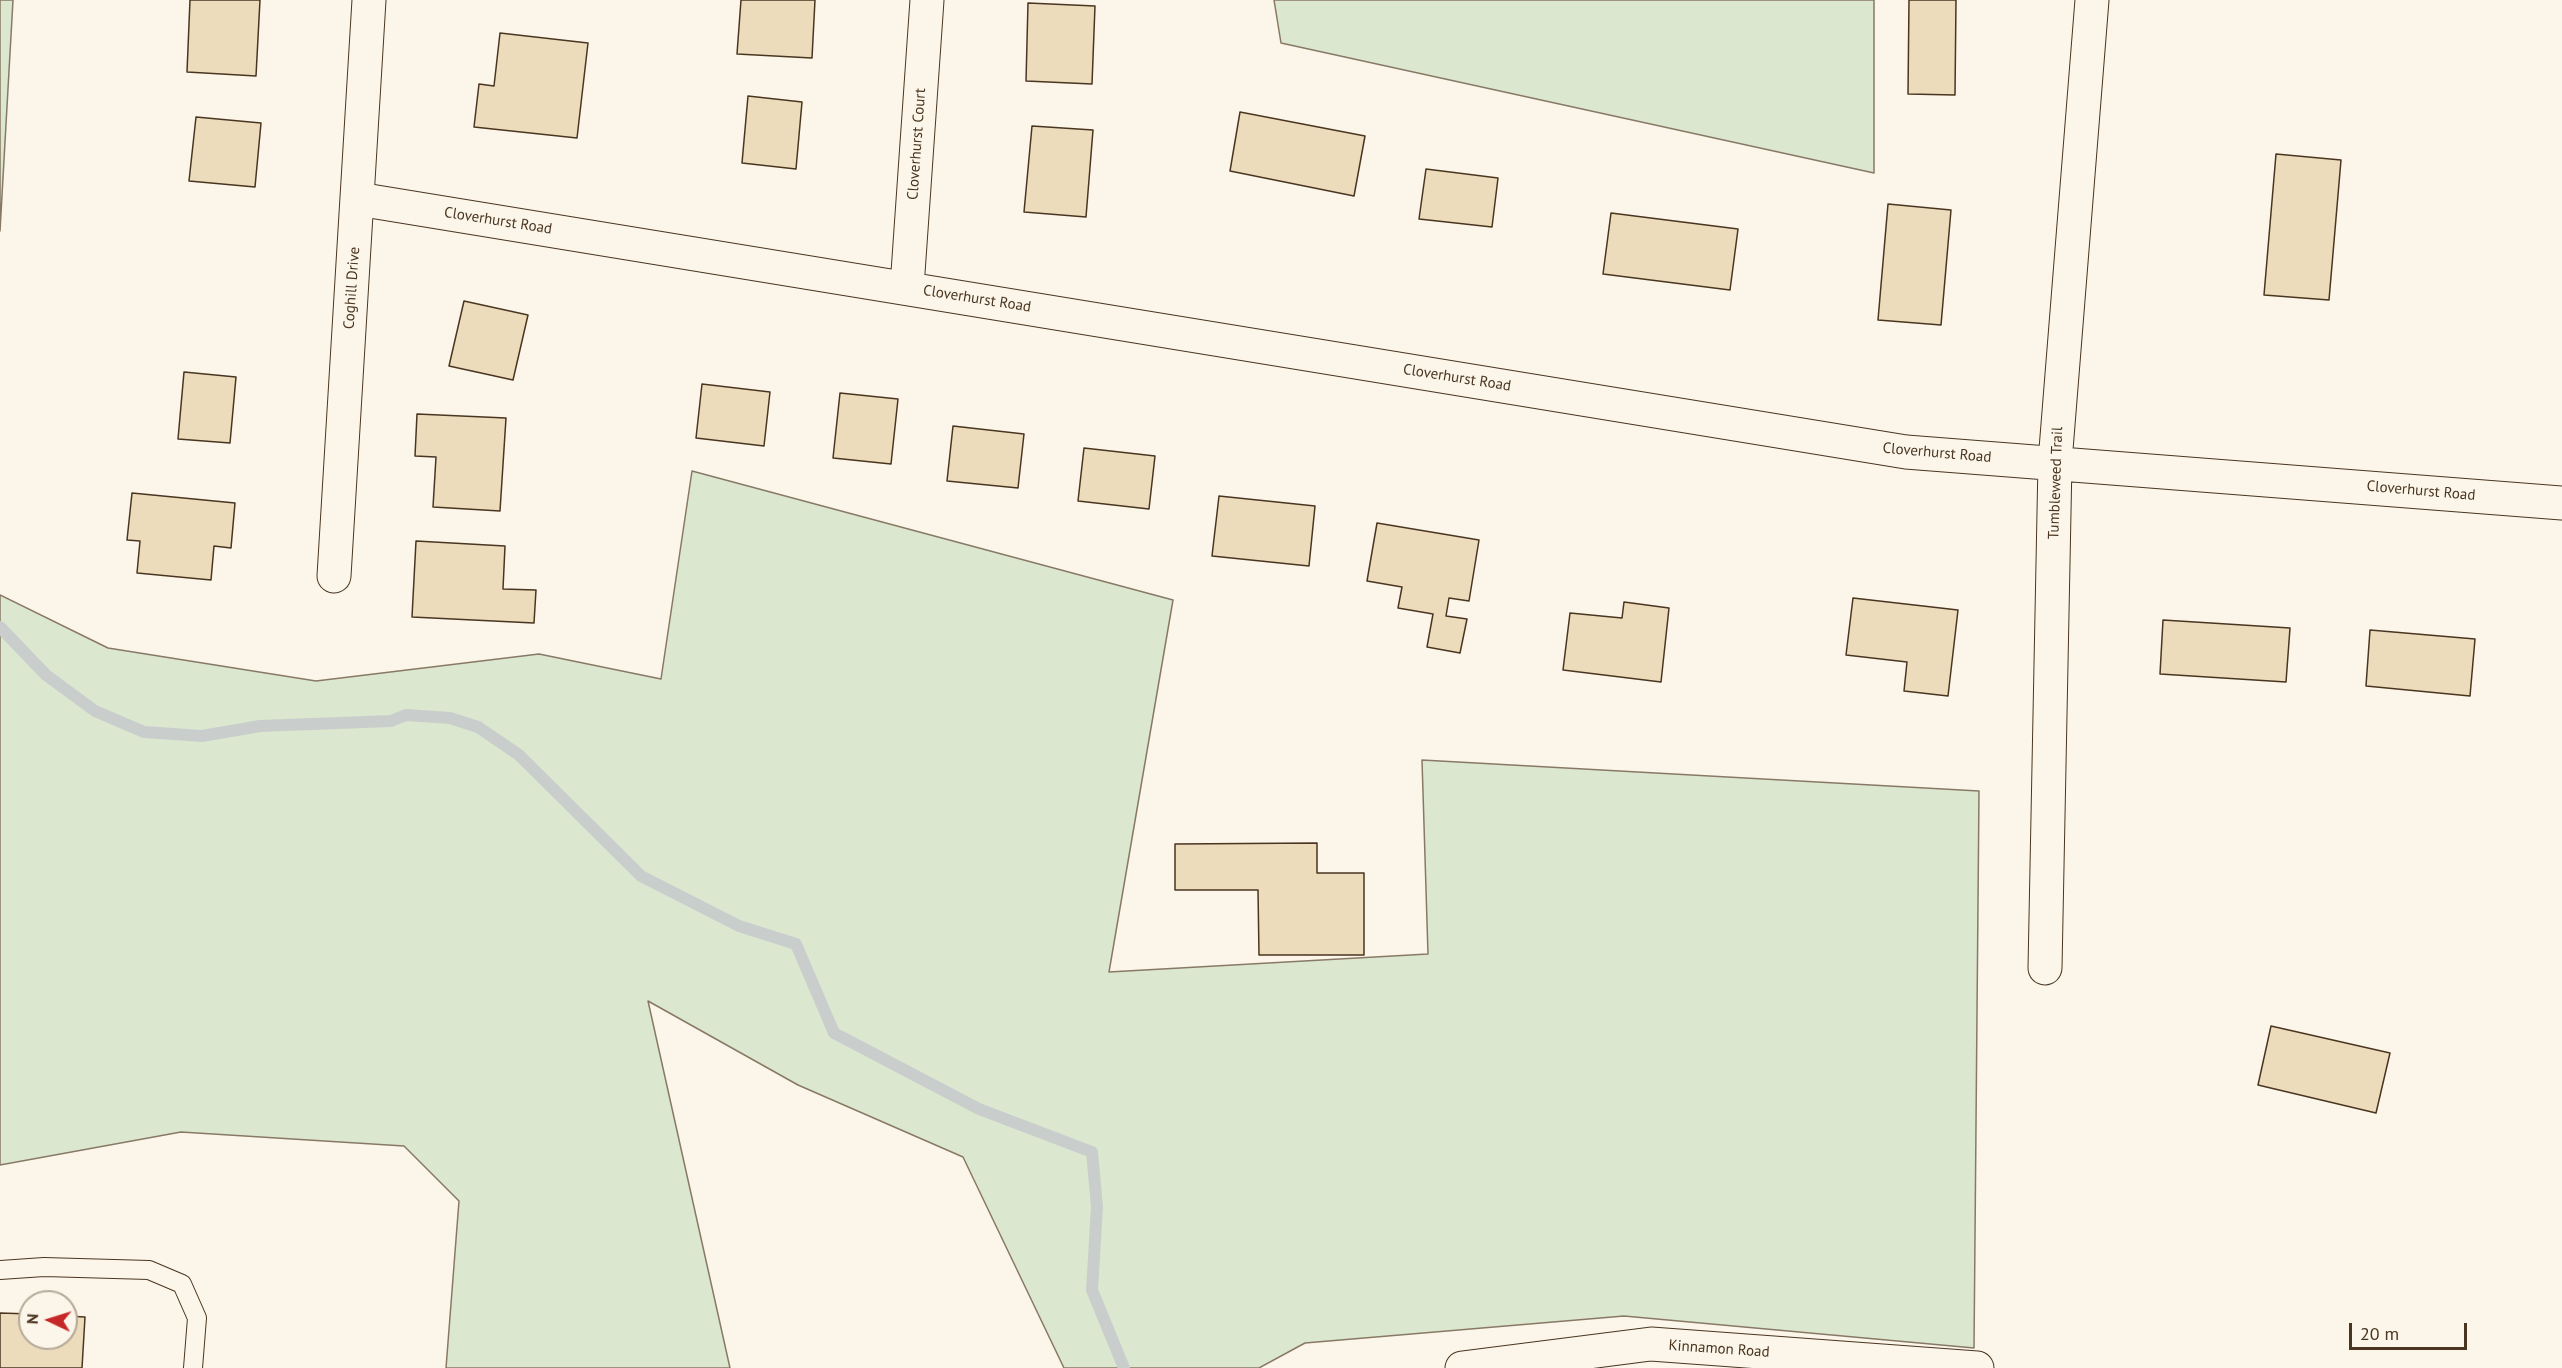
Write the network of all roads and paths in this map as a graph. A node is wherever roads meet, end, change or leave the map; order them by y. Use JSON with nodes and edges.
{"nodes":[{"id":1,"x":369,"y":0,"type":"edge"},
{"id":2,"x":927,"y":0,"type":"edge"},
{"id":3,"x":2092,"y":0,"type":"edge"},
{"id":4,"x":358,"y":198,"type":"junction"},
{"id":5,"x":907,"y":287,"type":"junction"},
{"id":6,"x":2055,"y":462,"type":"junction"},
{"id":7,"x":2562,"y":503,"type":"edge"},
{"id":8,"x":334,"y":576,"type":"dead end"},
{"id":9,"x":2045,"y":968,"type":"dead end"},
{"id":10,"x":0,"y":1270,"type":"edge"},
{"id":11,"x":1632,"y":1357,"type":"edge"},
{"id":12,"x":193,"y":1368,"type":"edge"},
{"id":13,"x":1462,"y":1368,"type":"edge"},
{"id":14,"x":1977,"y":1368,"type":"edge"}],
"edges":[{"from":1,"to":4,"type":"street","name":"Coghill Drive"},
{"from":2,"to":5,"type":"street","name":"Cloverhurst Court"},
{"from":3,"to":6,"type":"street","name":"Tumbleweed Trail"},
{"from":4,"to":5,"type":"street","name":"Cloverhurst Road"},
{"from":4,"to":8,"type":"street","name":"Coghill Drive"},
{"from":5,"to":6,"type":"street","name":"Cloverhurst Road"},
{"from":6,"to":7,"type":"street","name":"Cloverhurst Road"},
{"from":6,"to":9,"type":"street","name":"Tumbleweed Trail"},
{"from":10,"to":12,"type":"lane"},
{"from":11,"to":13,"type":"street","name":"Kinnamon Road"},
{"from":11,"to":14,"type":"street","name":"Kinnamon Road"}]}
